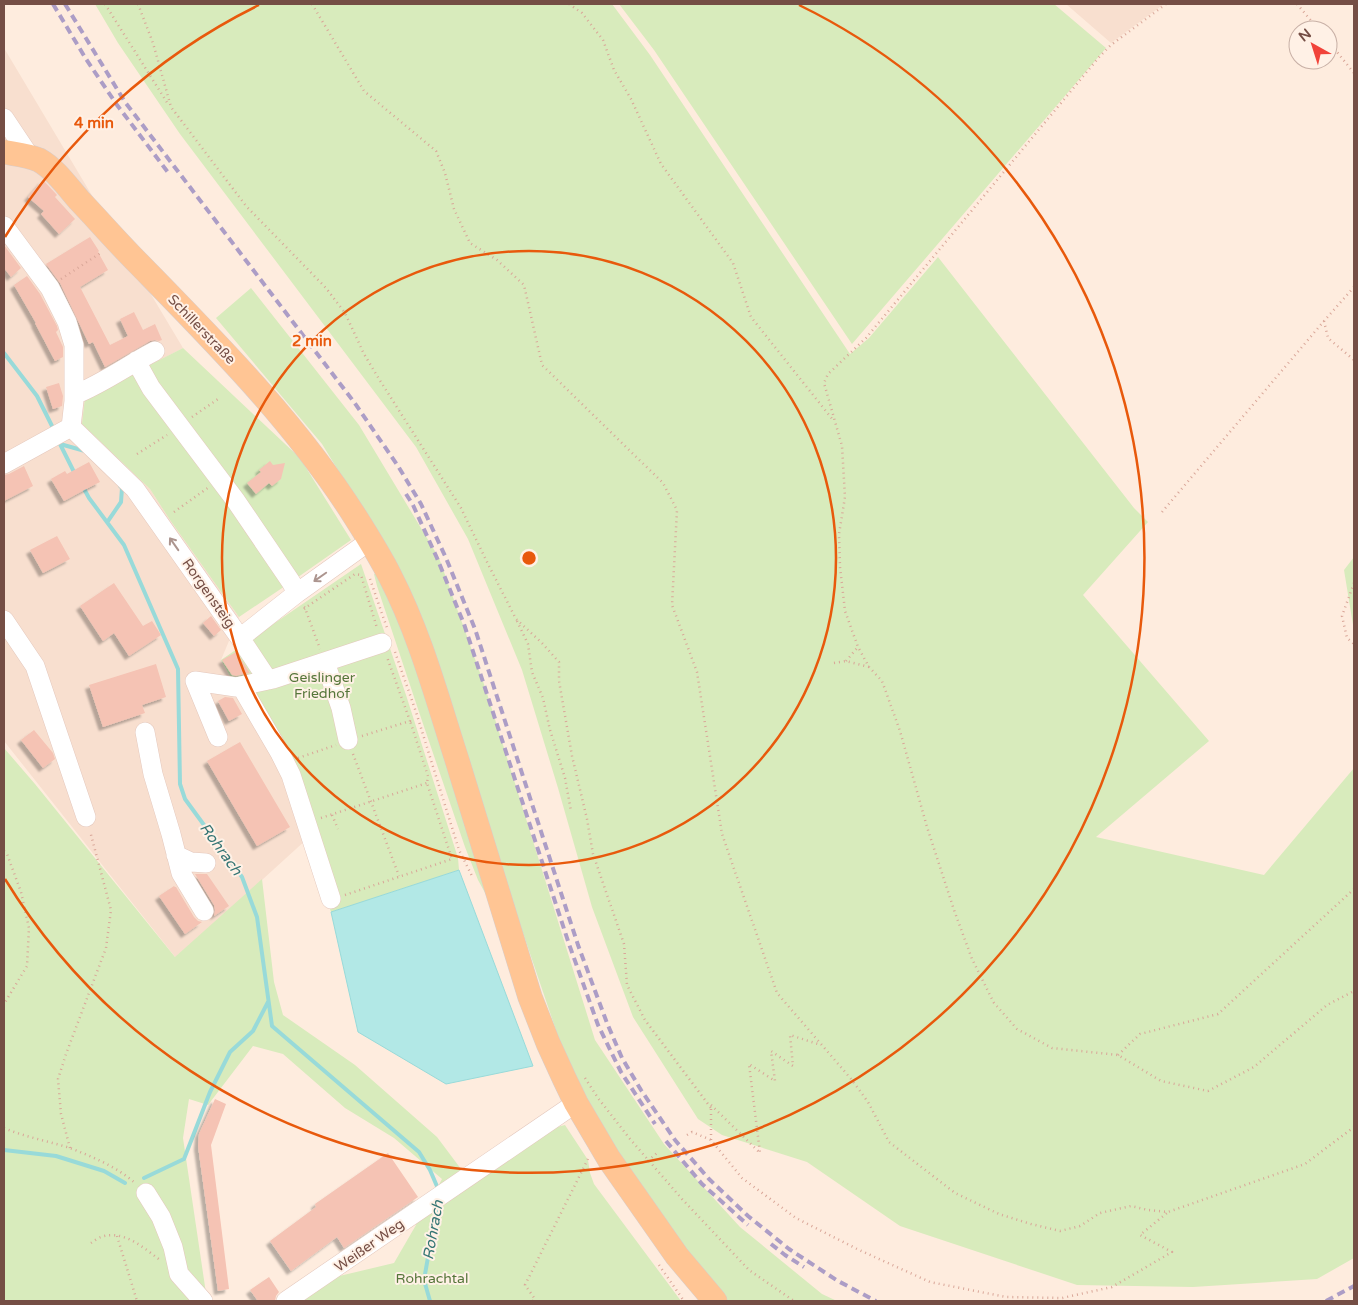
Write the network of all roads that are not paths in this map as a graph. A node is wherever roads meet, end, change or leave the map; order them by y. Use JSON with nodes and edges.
{"nodes":[{"id":1,"x":4,"y":118,"type":"edge"},
{"id":2,"x":4,"y":152,"type":"edge"},
{"id":3,"x":30,"y":157,"type":"junction"},
{"id":4,"x":4,"y":226,"type":"edge"},
{"id":5,"x":155,"y":351,"type":"dead end"},
{"id":6,"x":136,"y":361,"type":"junction"},
{"id":7,"x":74,"y":395,"type":"junction"},
{"id":8,"x":71,"y":427,"type":"junction"},
{"id":9,"x":4,"y":464,"type":"edge"},
{"id":10,"x":365,"y":545,"type":"junction"},
{"id":11,"x":301,"y":601,"type":"junction"},
{"id":12,"x":4,"y":620,"type":"edge"},
{"id":13,"x":240,"y":638,"type":"junction"},
{"id":14,"x":382,"y":643,"type":"road end"},
{"id":15,"x":325,"y":662,"type":"junction"},
{"id":16,"x":268,"y":680,"type":"junction"},
{"id":17,"x":241,"y":686,"type":"junction"},
{"id":18,"x":145,"y":732,"type":"dead end"},
{"id":19,"x":218,"y":737,"type":"dead end"},
{"id":20,"x":348,"y":740,"type":"road end"},
{"id":21,"x":86,"y":817,"type":"road end"},
{"id":22,"x":176,"y":855,"type":"junction"},
{"id":23,"x":206,"y":863,"type":"dead end"},
{"id":24,"x":331,"y":899,"type":"road end"},
{"id":25,"x":204,"y":911,"type":"dead end"},
{"id":26,"x":576,"y":1103,"type":"junction"},
{"id":27,"x":146,"y":1193,"type":"road end"},
{"id":28,"x":203,"y":1301,"type":"edge"},
{"id":29,"x":286,"y":1301,"type":"edge"},
{"id":30,"x":715,"y":1301,"type":"edge"}],
"edges":[{"from":1,"to":3,"type":"street"},
{"from":2,"to":3,"type":"main road","name":"Schillerstraße"},
{"from":3,"to":10,"type":"main road","name":"Schillerstraße"},
{"from":4,"to":7,"type":"street"},
{"from":5,"to":6,"type":"street"},
{"from":6,"to":7,"type":"street"},
{"from":6,"to":11,"type":"street"},
{"from":7,"to":8,"type":"street"},
{"from":8,"to":9,"type":"street"},
{"from":13,"to":8,"type":"street","name":"Rorgensteig","one_way":true},
{"from":10,"to":11,"type":"street","name":"Rorgensteig","one_way":true},
{"from":10,"to":26,"type":"main road","name":"Schillerstraße"},
{"from":11,"to":13,"type":"street","name":"Rorgensteig"},
{"from":12,"to":21,"type":"street"},
{"from":13,"to":16,"type":"street"},
{"from":14,"to":15,"type":"street"},
{"from":15,"to":16,"type":"street"},
{"from":15,"to":20,"type":"street"},
{"from":16,"to":17,"type":"street"},
{"from":17,"to":19,"type":"street"},
{"from":17,"to":24,"type":"street"},
{"from":18,"to":22,"type":"street"},
{"from":22,"to":23,"type":"street"},
{"from":22,"to":25,"type":"street"},
{"from":26,"to":29,"type":"street","name":"Weißer Weg"},
{"from":26,"to":30,"type":"main road","name":"Schillerstraße"},
{"from":27,"to":28,"type":"street"}]}
